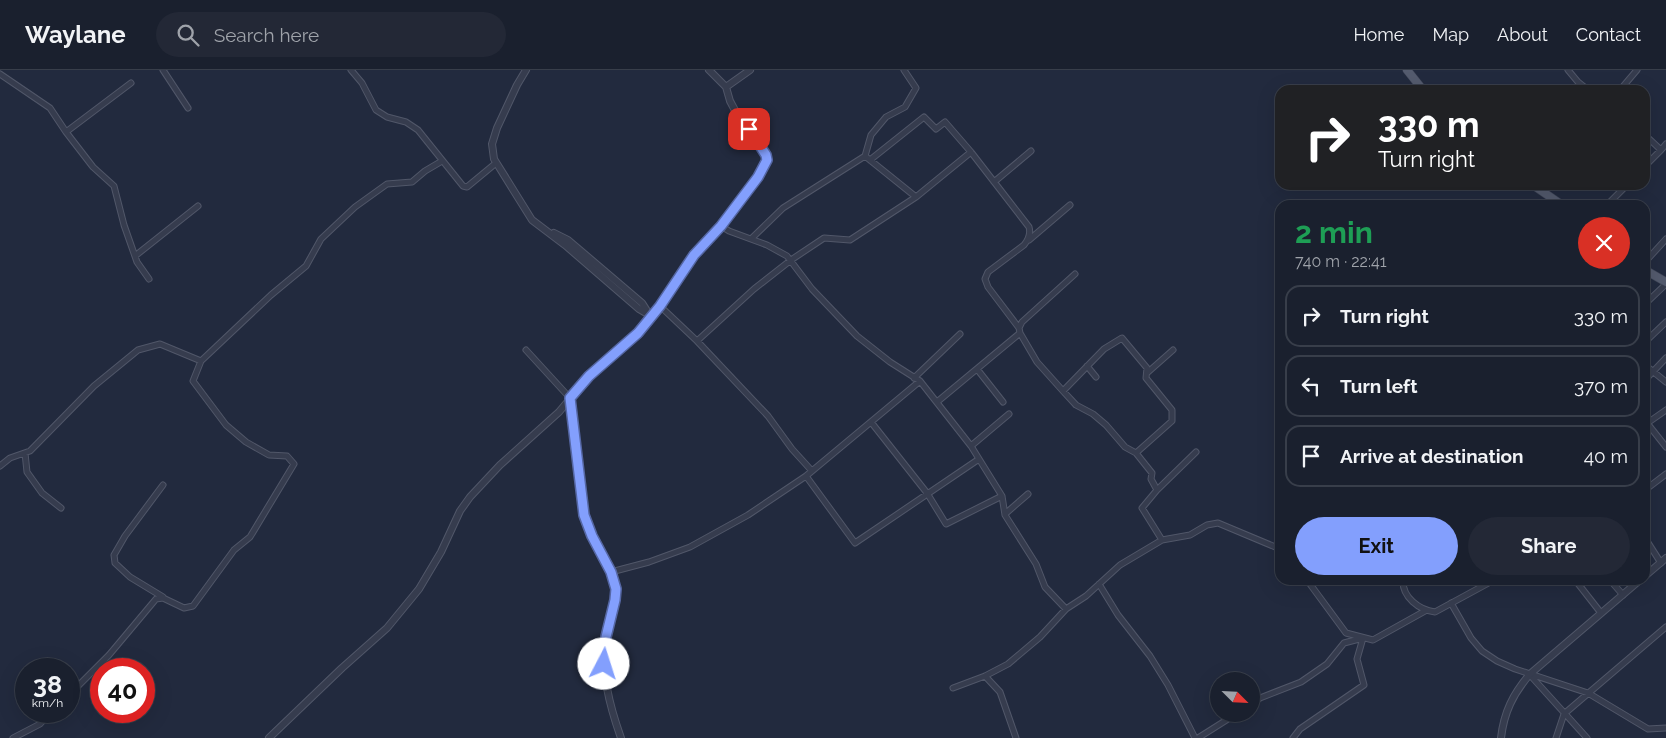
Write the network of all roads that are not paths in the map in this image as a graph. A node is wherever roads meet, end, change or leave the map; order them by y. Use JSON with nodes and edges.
{"nodes":[{"id":1,"x":163,"y":70,"type":"edge"},
{"id":2,"x":351,"y":70,"type":"edge"},
{"id":3,"x":526,"y":70,"type":"edge"},
{"id":4,"x":709,"y":70,"type":"edge"},
{"id":5,"x":750,"y":70,"type":"edge"},
{"id":6,"x":904,"y":70,"type":"edge"},
{"id":7,"x":1407,"y":70,"type":"edge"},
{"id":8,"x":1568,"y":70,"type":"edge"},
{"id":9,"x":1636,"y":70,"type":"edge"},
{"id":10,"x":0,"y":74,"type":"edge"},
{"id":11,"x":131,"y":83,"type":"dead end"},
{"id":12,"x":1419,"y":85,"type":"edge"},
{"id":13,"x":1582,"y":85,"type":"edge"},
{"id":14,"x":1624,"y":85,"type":"edge"},
{"id":15,"x":726,"y":87,"type":"junction"},
{"id":16,"x":188,"y":108,"type":"dead end"},
{"id":17,"x":66,"y":132,"type":"junction"},
{"id":18,"x":1650,"y":140,"type":"edge"},
{"id":19,"x":1666,"y":144,"type":"edge"},
{"id":20,"x":1661,"y":150,"type":"junction"},
{"id":21,"x":1031,"y":151,"type":"dead end"},
{"id":22,"x":971,"y":152,"type":"junction"},
{"id":23,"x":868,"y":158,"type":"junction"},
{"id":24,"x":1650,"y":161,"type":"edge"},
{"id":25,"x":442,"y":162,"type":"junction"},
{"id":26,"x":496,"y":162,"type":"junction"},
{"id":27,"x":994,"y":182,"type":"junction"},
{"id":28,"x":1540,"y":190,"type":"edge"},
{"id":29,"x":1622,"y":190,"type":"edge"},
{"id":30,"x":916,"y":197,"type":"junction"},
{"id":31,"x":1555,"y":200,"type":"edge"},
{"id":32,"x":1612,"y":200,"type":"edge"},
{"id":33,"x":198,"y":206,"type":"dead end"},
{"id":34,"x":1070,"y":206,"type":"dead end"},
{"id":35,"x":721,"y":226,"type":"junction"},
{"id":36,"x":752,"y":238,"type":"junction"},
{"id":37,"x":1666,"y":239,"type":"edge"},
{"id":38,"x":1029,"y":240,"type":"junction"},
{"id":39,"x":135,"y":256,"type":"junction"},
{"id":40,"x":1650,"y":257,"type":"edge"},
{"id":41,"x":791,"y":260,"type":"junction"},
{"id":42,"x":1650,"y":273,"type":"edge"},
{"id":43,"x":1075,"y":274,"type":"dead end"},
{"id":44,"x":149,"y":279,"type":"dead end"},
{"id":45,"x":1666,"y":283,"type":"edge"},
{"id":46,"x":1650,"y":299,"type":"edge"},
{"id":47,"x":660,"y":306,"type":"junction"},
{"id":48,"x":651,"y":316,"type":"junction"},
{"id":49,"x":1666,"y":322,"type":"edge"},
{"id":50,"x":1020,"y":330,"type":"junction"},
{"id":51,"x":960,"y":334,"type":"dead end"},
{"id":52,"x":1650,"y":337,"type":"edge"},
{"id":53,"x":696,"y":341,"type":"junction"},
{"id":54,"x":526,"y":350,"type":"dead end"},
{"id":55,"x":1173,"y":350,"type":"dead end"},
{"id":56,"x":1666,"y":358,"type":"edge"},
{"id":57,"x":201,"y":362,"type":"junction"},
{"id":58,"x":1087,"y":366,"type":"junction"},
{"id":59,"x":977,"y":369,"type":"junction"},
{"id":60,"x":1650,"y":369,"type":"edge"},
{"id":61,"x":1653,"y":372,"type":"junction"},
{"id":62,"x":1146,"y":373,"type":"junction"},
{"id":63,"x":1650,"y":375,"type":"edge"},
{"id":64,"x":1096,"y":377,"type":"dead end"},
{"id":65,"x":914,"y":378,"type":"junction"},
{"id":66,"x":920,"y":381,"type":"junction"},
{"id":67,"x":1666,"y":382,"type":"edge"},
{"id":68,"x":1063,"y":391,"type":"junction"},
{"id":69,"x":570,"y":398,"type":"junction"},
{"id":70,"x":937,"y":402,"type":"junction"},
{"id":71,"x":1003,"y":402,"type":"dead end"},
{"id":72,"x":1666,"y":410,"type":"edge"},
{"id":73,"x":1009,"y":414,"type":"dead end"},
{"id":74,"x":1650,"y":421,"type":"edge"},
{"id":75,"x":871,"y":422,"type":"junction"},
{"id":76,"x":1650,"y":429,"type":"edge"},
{"id":77,"x":971,"y":446,"type":"junction"},
{"id":78,"x":1666,"y":448,"type":"edge"},
{"id":79,"x":1196,"y":452,"type":"dead end"},
{"id":80,"x":25,"y":453,"type":"junction"},
{"id":81,"x":1136,"y":453,"type":"junction"},
{"id":82,"x":979,"y":459,"type":"junction"},
{"id":83,"x":0,"y":466,"type":"edge"},
{"id":84,"x":812,"y":471,"type":"junction"},
{"id":85,"x":1666,"y":474,"type":"edge"},
{"id":86,"x":806,"y":476,"type":"junction"},
{"id":87,"x":163,"y":485,"type":"dead end"},
{"id":88,"x":1650,"y":486,"type":"edge"},
{"id":89,"x":1157,"y":490,"type":"junction"},
{"id":90,"x":927,"y":493,"type":"junction"},
{"id":91,"x":1028,"y":494,"type":"dead end"},
{"id":92,"x":1002,"y":496,"type":"junction"},
{"id":93,"x":61,"y":508,"type":"dead end"},
{"id":94,"x":1005,"y":514,"type":"junction"},
{"id":95,"x":1162,"y":540,"type":"junction"},
{"id":96,"x":1650,"y":544,"type":"edge"},
{"id":97,"x":1275,"y":548,"type":"edge"},
{"id":98,"x":1663,"y":560,"type":"edge"},
{"id":99,"x":611,"y":572,"type":"junction"},
{"id":100,"x":1650,"y":572,"type":"edge"},
{"id":101,"x":1099,"y":584,"type":"junction"},
{"id":102,"x":1311,"y":585,"type":"edge"},
{"id":103,"x":1403,"y":585,"type":"edge"},
{"id":104,"x":1485,"y":585,"type":"edge"},
{"id":105,"x":1579,"y":585,"type":"edge"},
{"id":106,"x":1614,"y":585,"type":"edge"},
{"id":107,"x":1634,"y":585,"type":"edge"},
{"id":108,"x":1622,"y":595,"type":"junction"},
{"id":109,"x":163,"y":598,"type":"junction"},
{"id":110,"x":1452,"y":603,"type":"junction"},
{"id":111,"x":1066,"y":609,"type":"junction"},
{"id":112,"x":1425,"y":611,"type":"junction"},
{"id":113,"x":1601,"y":613,"type":"junction"},
{"id":114,"x":1666,"y":627,"type":"edge"},
{"id":115,"x":1363,"y":638,"type":"junction"},
{"id":116,"x":1530,"y":674,"type":"junction"},
{"id":117,"x":985,"y":676,"type":"junction"},
{"id":118,"x":80,"y":684,"type":"edge"},
{"id":119,"x":953,"y":688,"type":"dead end"},
{"id":120,"x":1588,"y":693,"type":"junction"},
{"id":121,"x":1260,"y":698,"type":"edge"},
{"id":122,"x":1564,"y":714,"type":"junction"},
{"id":123,"x":1223,"y":722,"type":"edge"},
{"id":124,"x":41,"y":723,"type":"edge"},
{"id":125,"x":1666,"y":728,"type":"edge"},
{"id":126,"x":14,"y":738,"type":"edge"},
{"id":127,"x":269,"y":738,"type":"edge"},
{"id":128,"x":621,"y":738,"type":"edge"},
{"id":129,"x":1016,"y":738,"type":"edge"},
{"id":130,"x":1197,"y":738,"type":"edge"},
{"id":131,"x":1293,"y":738,"type":"edge"},
{"id":132,"x":1501,"y":738,"type":"edge"},
{"id":133,"x":1556,"y":738,"type":"edge"},
{"id":134,"x":1587,"y":738,"type":"edge"}],
"edges":[{"from":1,"to":16,"type":"street"},
{"from":2,"to":25,"type":"street"},
{"from":3,"to":26,"type":"street"},
{"from":4,"to":15,"type":"street"},
{"from":5,"to":15,"type":"street"},
{"from":6,"to":23,"type":"street"},
{"from":7,"to":12,"type":"main road"},
{"from":8,"to":13,"type":"street"},
{"from":9,"to":14,"type":"street"},
{"from":10,"to":17,"type":"street"},
{"from":11,"to":17,"type":"street"},
{"from":15,"to":35,"type":"street"},
{"from":17,"to":39,"type":"street"},
{"from":18,"to":20,"type":"street"},
{"from":19,"to":20,"type":"street"},
{"from":20,"to":24,"type":"street"},
{"from":21,"to":27,"type":"street"},
{"from":22,"to":23,"type":"street"},
{"from":22,"to":27,"type":"street"},
{"from":22,"to":30,"type":"street"},
{"from":23,"to":30,"type":"street"},
{"from":23,"to":36,"type":"street"},
{"from":25,"to":26,"type":"street"},
{"from":25,"to":57,"type":"street"},
{"from":26,"to":48,"type":"street"},
{"from":27,"to":38,"type":"street"},
{"from":28,"to":31,"type":"main road"},
{"from":29,"to":32,"type":"street"},
{"from":30,"to":41,"type":"street"},
{"from":33,"to":39,"type":"street"},
{"from":34,"to":38,"type":"street"},
{"from":35,"to":36,"type":"street"},
{"from":35,"to":47,"type":"street"},
{"from":36,"to":41,"type":"street"},
{"from":37,"to":40,"type":"street"},
{"from":38,"to":50,"type":"street"},
{"from":39,"to":44,"type":"street"},
{"from":41,"to":53,"type":"street"},
{"from":41,"to":65,"type":"street"},
{"from":42,"to":45,"type":"main road"},
{"from":43,"to":50,"type":"street"},
{"from":45,"to":46,"type":"street"},
{"from":47,"to":48,"type":"street"},
{"from":47,"to":53,"type":"street"},
{"from":48,"to":69,"type":"street"},
{"from":49,"to":52,"type":"street"},
{"from":50,"to":59,"type":"street"},
{"from":50,"to":68,"type":"street"},
{"from":51,"to":65,"type":"street"},
{"from":53,"to":84,"type":"street"},
{"from":54,"to":69,"type":"street"},
{"from":55,"to":62,"type":"street"},
{"from":56,"to":61,"type":"street"},
{"from":57,"to":80,"type":"street"},
{"from":57,"to":109,"type":"street"},
{"from":58,"to":62,"type":"street"},
{"from":58,"to":64,"type":"street"},
{"from":58,"to":68,"type":"street"},
{"from":59,"to":70,"type":"street"},
{"from":59,"to":71,"type":"street"},
{"from":60,"to":61,"type":"street"},
{"from":61,"to":63,"type":"street"},
{"from":61,"to":67,"type":"street"},
{"from":62,"to":81,"type":"street"},
{"from":65,"to":66,"type":"street"},
{"from":66,"to":70,"type":"street"},
{"from":66,"to":75,"type":"street"},
{"from":68,"to":81,"type":"street"},
{"from":69,"to":99,"type":"street"},
{"from":69,"to":127,"type":"street"},
{"from":70,"to":77,"type":"street"},
{"from":72,"to":74,"type":"street"},
{"from":73,"to":77,"type":"street"},
{"from":75,"to":84,"type":"street"},
{"from":75,"to":90,"type":"street"},
{"from":76,"to":78,"type":"street"},
{"from":77,"to":82,"type":"street"},
{"from":79,"to":89,"type":"street"},
{"from":80,"to":83,"type":"street"},
{"from":80,"to":93,"type":"street"},
{"from":81,"to":89,"type":"street"},
{"from":82,"to":90,"type":"street"},
{"from":82,"to":92,"type":"street"},
{"from":84,"to":86,"type":"street"},
{"from":85,"to":88,"type":"street"},
{"from":86,"to":90,"type":"street"},
{"from":86,"to":99,"type":"street"},
{"from":87,"to":109,"type":"street"},
{"from":89,"to":95,"type":"street"},
{"from":90,"to":92,"type":"street"},
{"from":91,"to":94,"type":"street"},
{"from":92,"to":94,"type":"street"},
{"from":94,"to":111,"type":"street"},
{"from":95,"to":97,"type":"street"},
{"from":95,"to":101,"type":"street"},
{"from":96,"to":98,"type":"street"},
{"from":98,"to":100,"type":"street"},
{"from":99,"to":128,"type":"street"},
{"from":101,"to":111,"type":"street"},
{"from":101,"to":130,"type":"street"},
{"from":102,"to":115,"type":"street"},
{"from":103,"to":112,"type":"street"},
{"from":104,"to":110,"type":"street"},
{"from":105,"to":113,"type":"street"},
{"from":106,"to":108,"type":"street"},
{"from":107,"to":108,"type":"street"},
{"from":108,"to":113,"type":"street"},
{"from":109,"to":118,"type":"street"},
{"from":110,"to":112,"type":"street"},
{"from":110,"to":116,"type":"street"},
{"from":111,"to":117,"type":"street"},
{"from":112,"to":115,"type":"street"},
{"from":113,"to":116,"type":"street"},
{"from":114,"to":120,"type":"street"},
{"from":115,"to":121,"type":"street"},
{"from":115,"to":131,"type":"street"},
{"from":116,"to":120,"type":"street"},
{"from":116,"to":122,"type":"street"},
{"from":116,"to":132,"type":"street"},
{"from":117,"to":119,"type":"street"},
{"from":117,"to":129,"type":"street"},
{"from":120,"to":122,"type":"street"},
{"from":120,"to":125,"type":"street"},
{"from":122,"to":133,"type":"street"},
{"from":122,"to":134,"type":"street"},
{"from":123,"to":130,"type":"street"},
{"from":124,"to":126,"type":"street"}]}
